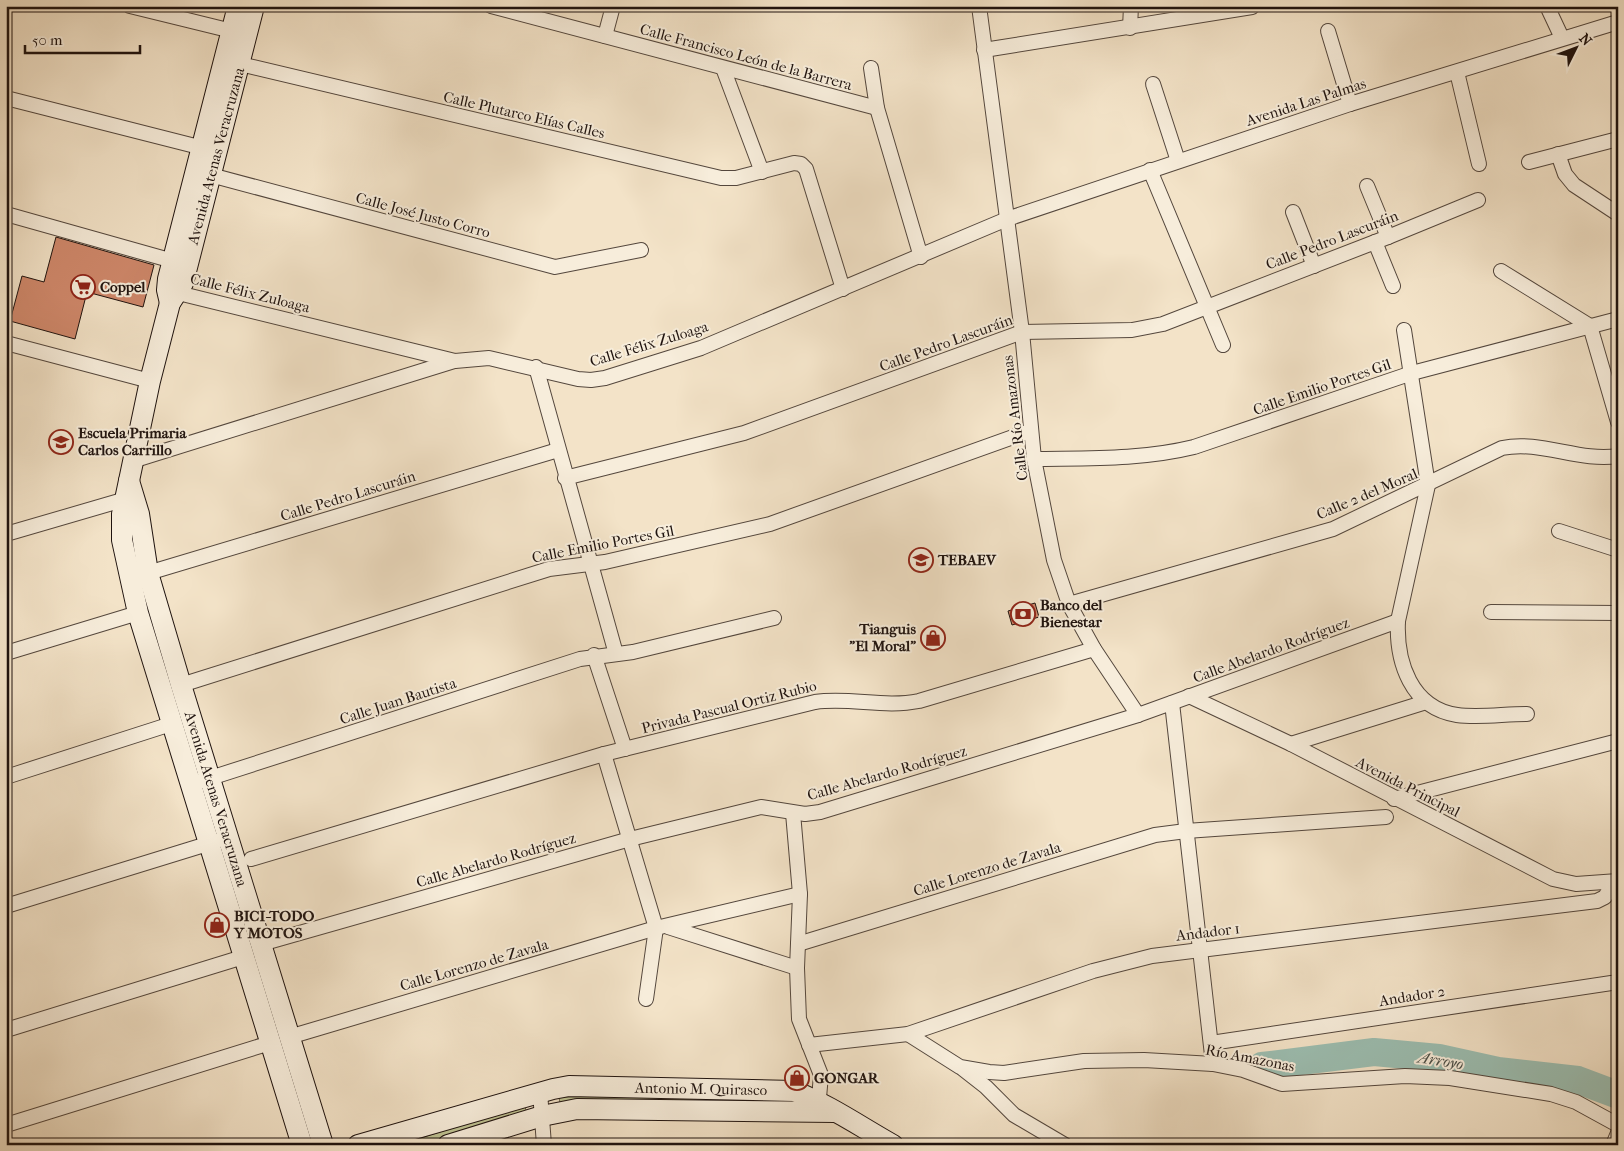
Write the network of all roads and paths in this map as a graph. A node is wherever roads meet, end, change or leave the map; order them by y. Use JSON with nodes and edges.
{"nodes":[{"id":1,"x":130,"y":6,"type":"edge"},
{"id":2,"x":238,"y":6,"type":"edge"},
{"id":3,"x":254,"y":6,"type":"edge"},
{"id":4,"x":491,"y":6,"type":"edge"},
{"id":5,"x":613,"y":6,"type":"edge"},
{"id":6,"x":966,"y":6,"type":"edge"},
{"id":7,"x":974,"y":6,"type":"edge"},
{"id":8,"x":979,"y":6,"type":"edge"},
{"id":9,"x":1131,"y":6,"type":"edge"},
{"id":10,"x":1547,"y":6,"type":"edge"},
{"id":11,"x":1252,"y":7,"type":"edge"},
{"id":12,"x":1618,"y":22,"type":"edge"},
{"id":13,"x":1130,"y":28,"type":"junction"},
{"id":14,"x":1328,"y":30,"type":"dead end"},
{"id":15,"x":232,"y":31,"type":"junction"},
{"id":16,"x":606,"y":36,"type":"junction"},
{"id":17,"x":1562,"y":38,"type":"junction"},
{"id":18,"x":984,"y":50,"type":"junction"},
{"id":19,"x":240,"y":64,"type":"junction"},
{"id":20,"x":723,"y":68,"type":"junction"},
{"id":21,"x":871,"y":68,"type":"dead end"},
{"id":22,"x":1457,"y":72,"type":"junction"},
{"id":23,"x":1153,"y":84,"type":"dead end"},
{"id":24,"x":6,"y":98,"type":"edge"},
{"id":25,"x":1350,"y":104,"type":"junction"},
{"id":26,"x":877,"y":108,"type":"junction"},
{"id":27,"x":1618,"y":139,"type":"edge"},
{"id":28,"x":204,"y":148,"type":"junction"},
{"id":29,"x":1558,"y":154,"type":"junction"},
{"id":30,"x":1178,"y":161,"type":"junction"},
{"id":31,"x":1528,"y":162,"type":"dead end"},
{"id":32,"x":1478,"y":164,"type":"dead end"},
{"id":33,"x":1150,"y":170,"type":"junction"},
{"id":34,"x":762,"y":172,"type":"junction"},
{"id":35,"x":205,"y":173,"type":"junction"},
{"id":36,"x":1367,"y":186,"type":"dead end"},
{"id":37,"x":1478,"y":200,"type":"dead end"},
{"id":38,"x":1293,"y":212,"type":"dead end"},
{"id":39,"x":6,"y":214,"type":"edge"},
{"id":40,"x":1618,"y":214,"type":"edge"},
{"id":41,"x":1007,"y":219,"type":"junction"},
{"id":42,"x":1382,"y":240,"type":"junction"},
{"id":43,"x":641,"y":250,"type":"dead end"},
{"id":44,"x":922,"y":257,"type":"junction"},
{"id":45,"x":173,"y":261,"type":"junction"},
{"id":46,"x":1314,"y":266,"type":"junction"},
{"id":47,"x":1501,"y":271,"type":"dead end"},
{"id":48,"x":1394,"y":286,"type":"dead end"},
{"id":49,"x":843,"y":289,"type":"junction"},
{"id":50,"x":172,"y":295,"type":"junction"},
{"id":51,"x":1206,"y":306,"type":"junction"},
{"id":52,"x":1618,"y":319,"type":"edge"},
{"id":53,"x":1590,"y":326,"type":"junction"},
{"id":54,"x":1404,"y":330,"type":"dead end"},
{"id":55,"x":1022,"y":332,"type":"junction"},
{"id":56,"x":6,"y":344,"type":"edge"},
{"id":57,"x":1223,"y":345,"type":"dead end"},
{"id":58,"x":455,"y":361,"type":"junction"},
{"id":59,"x":536,"y":367,"type":"junction"},
{"id":60,"x":1412,"y":374,"type":"junction"},
{"id":61,"x":150,"y":381,"type":"junction"},
{"id":62,"x":1618,"y":422,"type":"edge"},
{"id":63,"x":1030,"y":431,"type":"junction"},
{"id":64,"x":558,"y":450,"type":"junction"},
{"id":65,"x":1618,"y":456,"type":"edge"},
{"id":66,"x":1034,"y":459,"type":"junction"},
{"id":67,"x":565,"y":478,"type":"junction"},
{"id":68,"x":130,"y":484,"type":"junction"},
{"id":69,"x":1428,"y":485,"type":"junction"},
{"id":70,"x":1559,"y":532,"type":"dead end"},
{"id":71,"x":6,"y":534,"type":"edge"},
{"id":72,"x":1618,"y":550,"type":"edge"},
{"id":73,"x":589,"y":564,"type":"junction"},
{"id":74,"x":148,"y":573,"type":"junction"},
{"id":75,"x":1069,"y":604,"type":"junction"},
{"id":76,"x":1491,"y":612,"type":"dead end"},
{"id":77,"x":138,"y":613,"type":"junction"},
{"id":78,"x":1618,"y":613,"type":"edge"},
{"id":79,"x":774,"y":618,"type":"dead end"},
{"id":80,"x":1398,"y":621,"type":"junction"},
{"id":81,"x":1094,"y":649,"type":"junction"},
{"id":82,"x":6,"y":653,"type":"edge"},
{"id":83,"x":616,"y":654,"type":"junction"},
{"id":84,"x":594,"y":655,"type":"junction"},
{"id":85,"x":180,"y":685,"type":"junction"},
{"id":86,"x":1189,"y":696,"type":"junction"},
{"id":87,"x":1172,"y":702,"type":"junction"},
{"id":88,"x":1426,"y":702,"type":"junction"},
{"id":89,"x":1527,"y":714,"type":"dead end"},
{"id":90,"x":1138,"y":715,"type":"junction"},
{"id":91,"x":172,"y":724,"type":"junction"},
{"id":92,"x":1618,"y":742,"type":"edge"},
{"id":93,"x":1291,"y":744,"type":"junction"},
{"id":94,"x":625,"y":749,"type":"junction"},
{"id":95,"x":604,"y":754,"type":"junction"},
{"id":96,"x":6,"y":777,"type":"edge"},
{"id":97,"x":200,"y":781,"type":"junction"},
{"id":98,"x":1394,"y":799,"type":"junction"},
{"id":99,"x":793,"y":812,"type":"junction"},
{"id":100,"x":1386,"y":817,"type":"dead end"},
{"id":101,"x":1186,"y":831,"type":"junction"},
{"id":102,"x":630,"y":839,"type":"junction"},
{"id":103,"x":218,"y":840,"type":"junction"},
{"id":104,"x":251,"y":859,"type":"dead end"},
{"id":105,"x":1616,"y":882,"type":"edge"},
{"id":106,"x":800,"y":894,"type":"junction"},
{"id":107,"x":6,"y":906,"type":"edge"},
{"id":108,"x":661,"y":927,"type":"junction"},
{"id":109,"x":260,"y":944,"type":"junction"},
{"id":110,"x":798,"y":944,"type":"junction"},
{"id":111,"x":1198,"y":949,"type":"junction"},
{"id":112,"x":243,"y":957,"type":"junction"},
{"id":113,"x":797,"y":968,"type":"junction"},
{"id":114,"x":1618,"y":982,"type":"edge"},
{"id":115,"x":646,"y":999,"type":"dead end"},
{"id":116,"x":6,"y":1030,"type":"edge"},
{"id":117,"x":908,"y":1034,"type":"junction"},
{"id":118,"x":289,"y":1037,"type":"junction"},
{"id":119,"x":270,"y":1043,"type":"junction"},
{"id":120,"x":1210,"y":1043,"type":"junction"},
{"id":121,"x":809,"y":1045,"type":"junction"},
{"id":122,"x":1212,"y":1064,"type":"junction"},
{"id":123,"x":960,"y":1067,"type":"junction"},
{"id":124,"x":540,"y":1092,"type":"junction"},
{"id":125,"x":824,"y":1108,"type":"junction"},
{"id":126,"x":542,"y":1116,"type":"junction"},
{"id":127,"x":6,"y":1125,"type":"edge"},
{"id":128,"x":1618,"y":1125,"type":"edge"},
{"id":129,"x":1618,"y":1133,"type":"edge"},
{"id":130,"x":302,"y":1145,"type":"edge"},
{"id":131,"x":323,"y":1145,"type":"edge"},
{"id":132,"x":358,"y":1145,"type":"edge"},
{"id":133,"x":448,"y":1145,"type":"edge"},
{"id":134,"x":544,"y":1145,"type":"edge"},
{"id":135,"x":893,"y":1145,"type":"edge"},
{"id":136,"x":1065,"y":1145,"type":"edge"},
{"id":137,"x":1613,"y":1145,"type":"edge"}],
"edges":[{"from":1,"to":15,"type":"street"},
{"from":2,"to":15,"type":"main road","name":"Avenida Atenas Veracruzana"},
{"from":3,"to":19,"type":"main road","name":"Avenida Atenas Veracruzana"},
{"from":4,"to":16,"type":"street","name":"Calle Francisco León de la Barrera"},
{"from":5,"to":16,"type":"street"},
{"from":6,"to":7,"type":"street"},
{"from":8,"to":18,"type":"street","name":"Calle Río Amazonas"},
{"from":9,"to":13,"type":"street"},
{"from":10,"to":17,"type":"street"},
{"from":11,"to":13,"type":"street"},
{"from":12,"to":17,"type":"street","name":"Avenida Las Palmas"},
{"from":13,"to":18,"type":"street"},
{"from":14,"to":25,"type":"street"},
{"from":15,"to":28,"type":"main road","name":"Avenida Atenas Veracruzana"},
{"from":16,"to":20,"type":"street","name":"Calle Francisco León de la Barrera"},
{"from":17,"to":22,"type":"street","name":"Avenida Las Palmas"},
{"from":18,"to":41,"type":"street","name":"Calle Río Amazonas"},
{"from":19,"to":34,"type":"street","name":"Calle Plutarco Elías Calles"},
{"from":19,"to":35,"type":"main road","name":"Avenida Atenas Veracruzana"},
{"from":20,"to":26,"type":"street","name":"Calle Francisco León de la Barrera"},
{"from":20,"to":34,"type":"street"},
{"from":21,"to":26,"type":"street"},
{"from":22,"to":25,"type":"street","name":"Avenida Las Palmas"},
{"from":22,"to":32,"type":"street"},
{"from":23,"to":30,"type":"street"},
{"from":24,"to":28,"type":"street"},
{"from":25,"to":30,"type":"street","name":"Avenida Las Palmas"},
{"from":26,"to":44,"type":"street"},
{"from":27,"to":29,"type":"street"},
{"from":28,"to":35,"type":"main road","name":"Avenida Atenas Veracruzana"},
{"from":29,"to":31,"type":"street"},
{"from":29,"to":40,"type":"street"},
{"from":30,"to":33,"type":"street","name":"Avenida Las Palmas"},
{"from":33,"to":41,"type":"street","name":"Avenida Las Palmas"},
{"from":33,"to":51,"type":"street"},
{"from":34,"to":49,"type":"street","name":"Calle Plutarco Elías Calles"},
{"from":35,"to":43,"type":"street","name":"Calle José Justo Corro"},
{"from":35,"to":45,"type":"main road","name":"Avenida Atenas Veracruzana"},
{"from":35,"to":50,"type":"main road","name":"Avenida Atenas Veracruzana"},
{"from":36,"to":42,"type":"street"},
{"from":37,"to":42,"type":"street","name":"Calle Pedro Lascuráin"},
{"from":38,"to":46,"type":"street"},
{"from":39,"to":45,"type":"street"},
{"from":41,"to":44,"type":"street","name":"Calle Félix Zuloaga"},
{"from":41,"to":55,"type":"street","name":"Calle Río Amazonas"},
{"from":42,"to":46,"type":"street","name":"Calle Pedro Lascuráin"},
{"from":42,"to":48,"type":"street"},
{"from":44,"to":49,"type":"street","name":"Calle Félix Zuloaga"},
{"from":45,"to":50,"type":"main road","name":"Avenida Atenas Veracruzana"},
{"from":46,"to":51,"type":"street","name":"Calle Pedro Lascuráin"},
{"from":47,"to":53,"type":"street"},
{"from":49,"to":59,"type":"street","name":"Calle Félix Zuloaga"},
{"from":50,"to":58,"type":"street","name":"Calle Félix Zuloaga"},
{"from":50,"to":61,"type":"main road","name":"Avenida Atenas Veracruzana"},
{"from":51,"to":55,"type":"street","name":"Calle Pedro Lascuráin"},
{"from":51,"to":57,"type":"street"},
{"from":52,"to":53,"type":"street","name":"Calle Emilio Portes Gil"},
{"from":53,"to":60,"type":"street","name":"Calle Emilio Portes Gil"},
{"from":53,"to":62,"type":"street"},
{"from":54,"to":60,"type":"street"},
{"from":55,"to":63,"type":"street","name":"Calle Río Amazonas"},
{"from":55,"to":67,"type":"street","name":"Calle Pedro Lascuráin"},
{"from":56,"to":61,"type":"street"},
{"from":58,"to":59,"type":"street","name":"Calle Félix Zuloaga"},
{"from":58,"to":68,"type":"street"},
{"from":59,"to":64,"type":"street"},
{"from":60,"to":66,"type":"street","name":"Calle Emilio Portes Gil"},
{"from":60,"to":69,"type":"street"},
{"from":61,"to":68,"type":"main road","name":"Avenida Atenas Veracruzana"},
{"from":63,"to":66,"type":"street","name":"Calle Río Amazonas"},
{"from":63,"to":73,"type":"street","name":"Calle Emilio Portes Gil"},
{"from":64,"to":67,"type":"street"},
{"from":64,"to":74,"type":"street","name":"Calle Pedro Lascuráin"},
{"from":65,"to":69,"type":"street","name":"Calle 2 del Moral"},
{"from":66,"to":75,"type":"street","name":"Calle Río Amazonas"},
{"from":67,"to":73,"type":"street"},
{"from":68,"to":71,"type":"street"},
{"from":68,"to":74,"type":"main road","name":"Avenida Atenas Veracruzana"},
{"from":68,"to":77,"type":"main road","name":"Avenida Atenas Veracruzana"},
{"from":69,"to":75,"type":"street","name":"Calle 2 del Moral"},
{"from":69,"to":80,"type":"street"},
{"from":70,"to":72,"type":"street"},
{"from":73,"to":83,"type":"street"},
{"from":73,"to":85,"type":"street","name":"Calle Emilio Portes Gil"},
{"from":74,"to":85,"type":"main road","name":"Avenida Atenas Veracruzana"},
{"from":75,"to":81,"type":"street","name":"Calle Río Amazonas"},
{"from":76,"to":78,"type":"street"},
{"from":77,"to":82,"type":"street"},
{"from":77,"to":91,"type":"main road","name":"Avenida Atenas Veracruzana"},
{"from":79,"to":83,"type":"street","name":"Calle Juan Bautista"},
{"from":80,"to":86,"type":"street","name":"Calle Abelardo Rodríguez"},
{"from":80,"to":88,"type":"street"},
{"from":81,"to":90,"type":"street","name":"Calle Río Amazonas"},
{"from":81,"to":94,"type":"street","name":"Privada Pascual Ortiz Rubio"},
{"from":83,"to":84,"type":"street","name":"Calle Juan Bautista"},
{"from":84,"to":94,"type":"street"},
{"from":84,"to":97,"type":"street","name":"Calle Juan Bautista"},
{"from":85,"to":97,"type":"main road","name":"Avenida Atenas Veracruzana"},
{"from":86,"to":87,"type":"street","name":"Calle Abelardo Rodríguez"},
{"from":86,"to":93,"type":"street","name":"Avenida Principal"},
{"from":87,"to":90,"type":"street","name":"Calle Abelardo Rodríguez"},
{"from":87,"to":101,"type":"street"},
{"from":88,"to":89,"type":"street"},
{"from":88,"to":93,"type":"street"},
{"from":90,"to":99,"type":"street","name":"Calle Abelardo Rodríguez"},
{"from":91,"to":96,"type":"street"},
{"from":91,"to":97,"type":"main road","name":"Avenida Atenas Veracruzana"},
{"from":92,"to":98,"type":"street"},
{"from":93,"to":98,"type":"street","name":"Avenida Principal"},
{"from":94,"to":95,"type":"street","name":"Privada Pascual Ortiz Rubio"},
{"from":95,"to":102,"type":"street"},
{"from":95,"to":104,"type":"street","name":"Privada Pascual Ortiz Rubio"},
{"from":97,"to":103,"type":"main road","name":"Avenida Atenas Veracruzana"},
{"from":98,"to":105,"type":"street","name":"Avenida Principal"},
{"from":99,"to":102,"type":"street","name":"Calle Abelardo Rodríguez"},
{"from":99,"to":106,"type":"street"},
{"from":100,"to":101,"type":"street","name":"Calle Lorenzo de Zavala"},
{"from":101,"to":110,"type":"street","name":"Calle Lorenzo de Zavala"},
{"from":101,"to":111,"type":"street"},
{"from":102,"to":108,"type":"street"},
{"from":102,"to":109,"type":"street","name":"Calle Abelardo Rodríguez"},
{"from":103,"to":107,"type":"street"},
{"from":103,"to":109,"type":"main road","name":"Avenida Atenas Veracruzana"},
{"from":103,"to":112,"type":"main road","name":"Avenida Atenas Veracruzana"},
{"from":105,"to":111,"type":"street","name":"Andador 1"},
{"from":106,"to":108,"type":"street","name":"Calle Lorenzo de Zavala"},
{"from":106,"to":110,"type":"street"},
{"from":108,"to":113,"type":"street"},
{"from":108,"to":115,"type":"street"},
{"from":108,"to":118,"type":"street","name":"Calle Lorenzo de Zavala"},
{"from":109,"to":118,"type":"main road","name":"Avenida Atenas Veracruzana"},
{"from":110,"to":113,"type":"street"},
{"from":111,"to":117,"type":"street","name":"Andador 1"},
{"from":111,"to":120,"type":"street"},
{"from":112,"to":116,"type":"street"},
{"from":112,"to":119,"type":"main road","name":"Avenida Atenas Veracruzana"},
{"from":113,"to":121,"type":"street"},
{"from":114,"to":120,"type":"street","name":"Andador 2"},
{"from":117,"to":121,"type":"street","name":"Andador 1"},
{"from":117,"to":123,"type":"street","name":"Río Amazonas"},
{"from":118,"to":131,"type":"main road","name":"Avenida Atenas Veracruzana"},
{"from":119,"to":127,"type":"street"},
{"from":119,"to":130,"type":"main road","name":"Avenida Atenas Veracruzana"},
{"from":120,"to":122,"type":"street"},
{"from":121,"to":125,"type":"street"},
{"from":122,"to":123,"type":"street","name":"Río Amazonas"},
{"from":122,"to":128,"type":"street","name":"Río Amazonas"},
{"from":123,"to":136,"type":"street"},
{"from":124,"to":125,"type":"main road","name":"Antonio M. Quirasco"},
{"from":124,"to":126,"type":"street"},
{"from":124,"to":132,"type":"main road","name":"Antonio M. Quirasco"},
{"from":125,"to":126,"type":"main road","name":"Antonio M. Quirasco"},
{"from":125,"to":135,"type":"main road"},
{"from":126,"to":133,"type":"main road","name":"Antonio M. Quirasco"},
{"from":126,"to":134,"type":"street"},
{"from":129,"to":137,"type":"street"}]}
